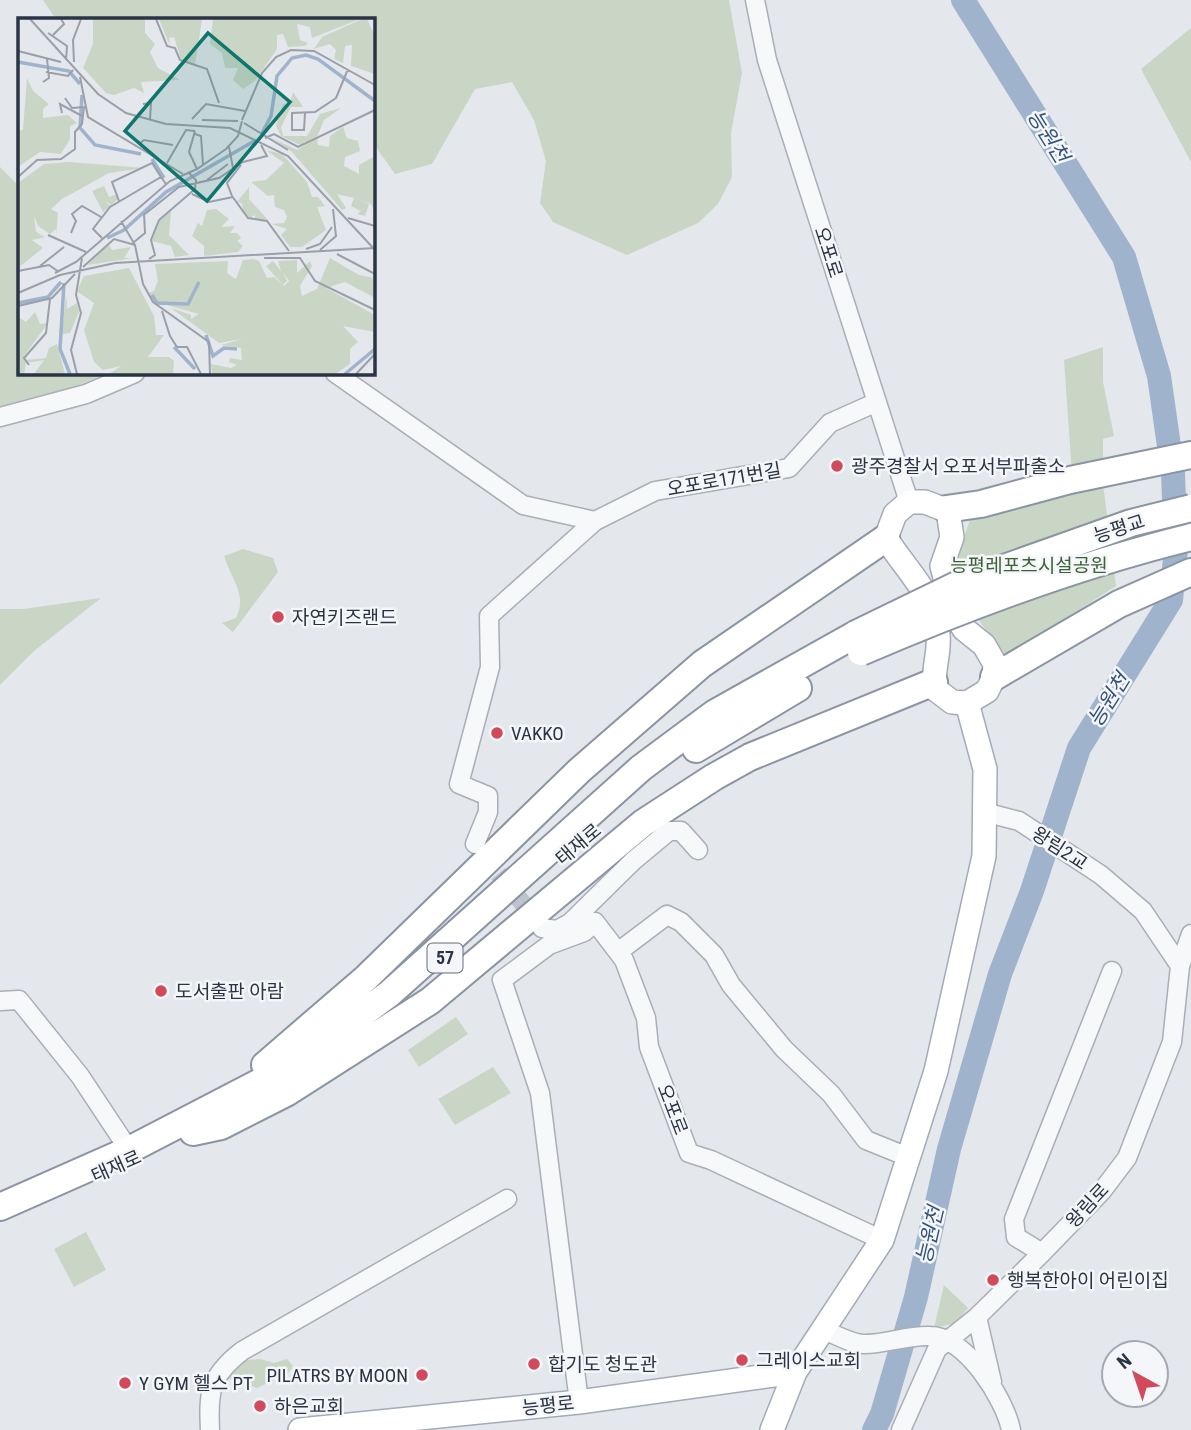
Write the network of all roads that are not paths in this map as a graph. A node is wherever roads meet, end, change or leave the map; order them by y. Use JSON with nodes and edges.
{"nodes":[{"id":1,"x":755,"y":0,"type":"edge"},
{"id":2,"x":133,"y":374,"type":"edge"},
{"id":3,"x":336,"y":374,"type":"edge"},
{"id":4,"x":877,"y":402,"type":"junction"},
{"id":5,"x":0,"y":417,"type":"edge"},
{"id":6,"x":1191,"y":456,"type":"edge"},
{"id":7,"x":909,"y":502,"type":"junction"},
{"id":8,"x":1191,"y":508,"type":"edge"},
{"id":9,"x":946,"y":509,"type":"junction"},
{"id":10,"x":595,"y":521,"type":"junction"},
{"id":11,"x":1191,"y":537,"type":"edge"},
{"id":12,"x":887,"y":538,"type":"junction"},
{"id":13,"x":1191,"y":572,"type":"edge"},
{"id":14,"x":859,"y":643,"type":"junction"},
{"id":15,"x":994,"y":677,"type":"junction"},
{"id":16,"x":934,"y":682,"type":"junction"},
{"id":17,"x":967,"y":703,"type":"junction"},
{"id":18,"x":984,"y":812,"type":"junction"},
{"id":19,"x":475,"y":844,"type":"dead end"},
{"id":20,"x":698,"y":850,"type":"dead end"},
{"id":21,"x":595,"y":922,"type":"junction"},
{"id":22,"x":570,"y":923,"type":"junction"},
{"id":23,"x":542,"y":928,"type":"dead end"},
{"id":24,"x":1191,"y":934,"type":"edge"},
{"id":25,"x":618,"y":953,"type":"junction"},
{"id":26,"x":1180,"y":966,"type":"junction"},
{"id":27,"x":1112,"y":971,"type":"dead end"},
{"id":28,"x":0,"y":1001,"type":"edge"},
{"id":29,"x":190,"y":1126,"type":"junction"},
{"id":30,"x":129,"y":1150,"type":"junction"},
{"id":31,"x":908,"y":1157,"type":"junction"},
{"id":32,"x":507,"y":1199,"type":"dead end"},
{"id":33,"x":0,"y":1207,"type":"edge"},
{"id":34,"x":0,"y":1216,"type":"edge"},
{"id":35,"x":881,"y":1240,"type":"junction"},
{"id":36,"x":1042,"y":1252,"type":"junction"},
{"id":37,"x":977,"y":1317,"type":"junction"},
{"id":38,"x":823,"y":1330,"type":"junction"},
{"id":39,"x":949,"y":1340,"type":"junction"},
{"id":40,"x":795,"y":1372,"type":"junction"},
{"id":41,"x":994,"y":1389,"type":"junction"},
{"id":42,"x":579,"y":1402,"type":"junction"},
{"id":43,"x":432,"y":1424,"type":"edge"},
{"id":44,"x":210,"y":1430,"type":"edge"},
{"id":45,"x":300,"y":1430,"type":"edge"},
{"id":46,"x":772,"y":1430,"type":"edge"},
{"id":47,"x":901,"y":1430,"type":"edge"},
{"id":48,"x":1011,"y":1430,"type":"edge"}],
"edges":[{"from":1,"to":4,"type":"street","name":"오포로"},
{"from":2,"to":5,"type":"street"},
{"from":3,"to":10,"type":"street"},
{"from":4,"to":7,"type":"street","name":"오포로"},
{"from":4,"to":10,"type":"street","name":"오포로171번길"},
{"from":6,"to":9,"type":"highway"},
{"from":7,"to":9,"type":"main road"},
{"from":7,"to":12,"type":"main road"},
{"from":8,"to":14,"type":"highway","name":"능평교","number":"57","bridge":true},
{"from":9,"to":15,"type":"main road"},
{"from":10,"to":19,"type":"street","name":"오포로171번길"},
{"from":11,"to":14,"type":"highway","name":"태재로","number":"57","bridge":true},
{"from":12,"to":16,"type":"main road"},
{"from":12,"to":29,"type":"highway"},
{"from":13,"to":15,"type":"highway"},
{"from":14,"to":29,"type":"highway","name":"태재로","number":"57"},
{"from":15,"to":17,"type":"main road"},
{"from":16,"to":17,"type":"main road"},
{"from":16,"to":29,"type":"highway"},
{"from":17,"to":18,"type":"main road"},
{"from":18,"to":26,"type":"street","name":"왕림2교"},
{"from":18,"to":31,"type":"main road"},
{"from":20,"to":22,"type":"street"},
{"from":21,"to":22,"type":"street"},
{"from":21,"to":25,"type":"street","name":"오포로"},
{"from":21,"to":42,"type":"street"},
{"from":22,"to":23,"type":"street"},
{"from":24,"to":26,"type":"street","name":"왕림로"},
{"from":25,"to":31,"type":"street"},
{"from":25,"to":35,"type":"street","name":"오포로"},
{"from":26,"to":36,"type":"street","name":"왕림로"},
{"from":27,"to":36,"type":"street"},
{"from":28,"to":30,"type":"street"},
{"from":29,"to":30,"type":"highway","name":"태재로","number":"57"},
{"from":29,"to":34,"type":"highway","name":"태재로","number":"57"},
{"from":30,"to":33,"type":"highway","name":"태재로","number":"57"},
{"from":31,"to":35,"type":"main road"},
{"from":32,"to":44,"type":"street"},
{"from":35,"to":38,"type":"main road"},
{"from":36,"to":37,"type":"street","name":"왕림로"},
{"from":37,"to":39,"type":"street","name":"왕림로"},
{"from":37,"to":41,"type":"street"},
{"from":38,"to":39,"type":"street"},
{"from":38,"to":40,"type":"main road"},
{"from":39,"to":41,"type":"street"},
{"from":39,"to":47,"type":"street","name":"왕림로"},
{"from":40,"to":42,"type":"main road","name":"능평로"},
{"from":40,"to":46,"type":"main road"},
{"from":41,"to":48,"type":"street"},
{"from":42,"to":43,"type":"main road","name":"능평로"},
{"from":43,"to":45,"type":"main road","name":"능평로"}]}
